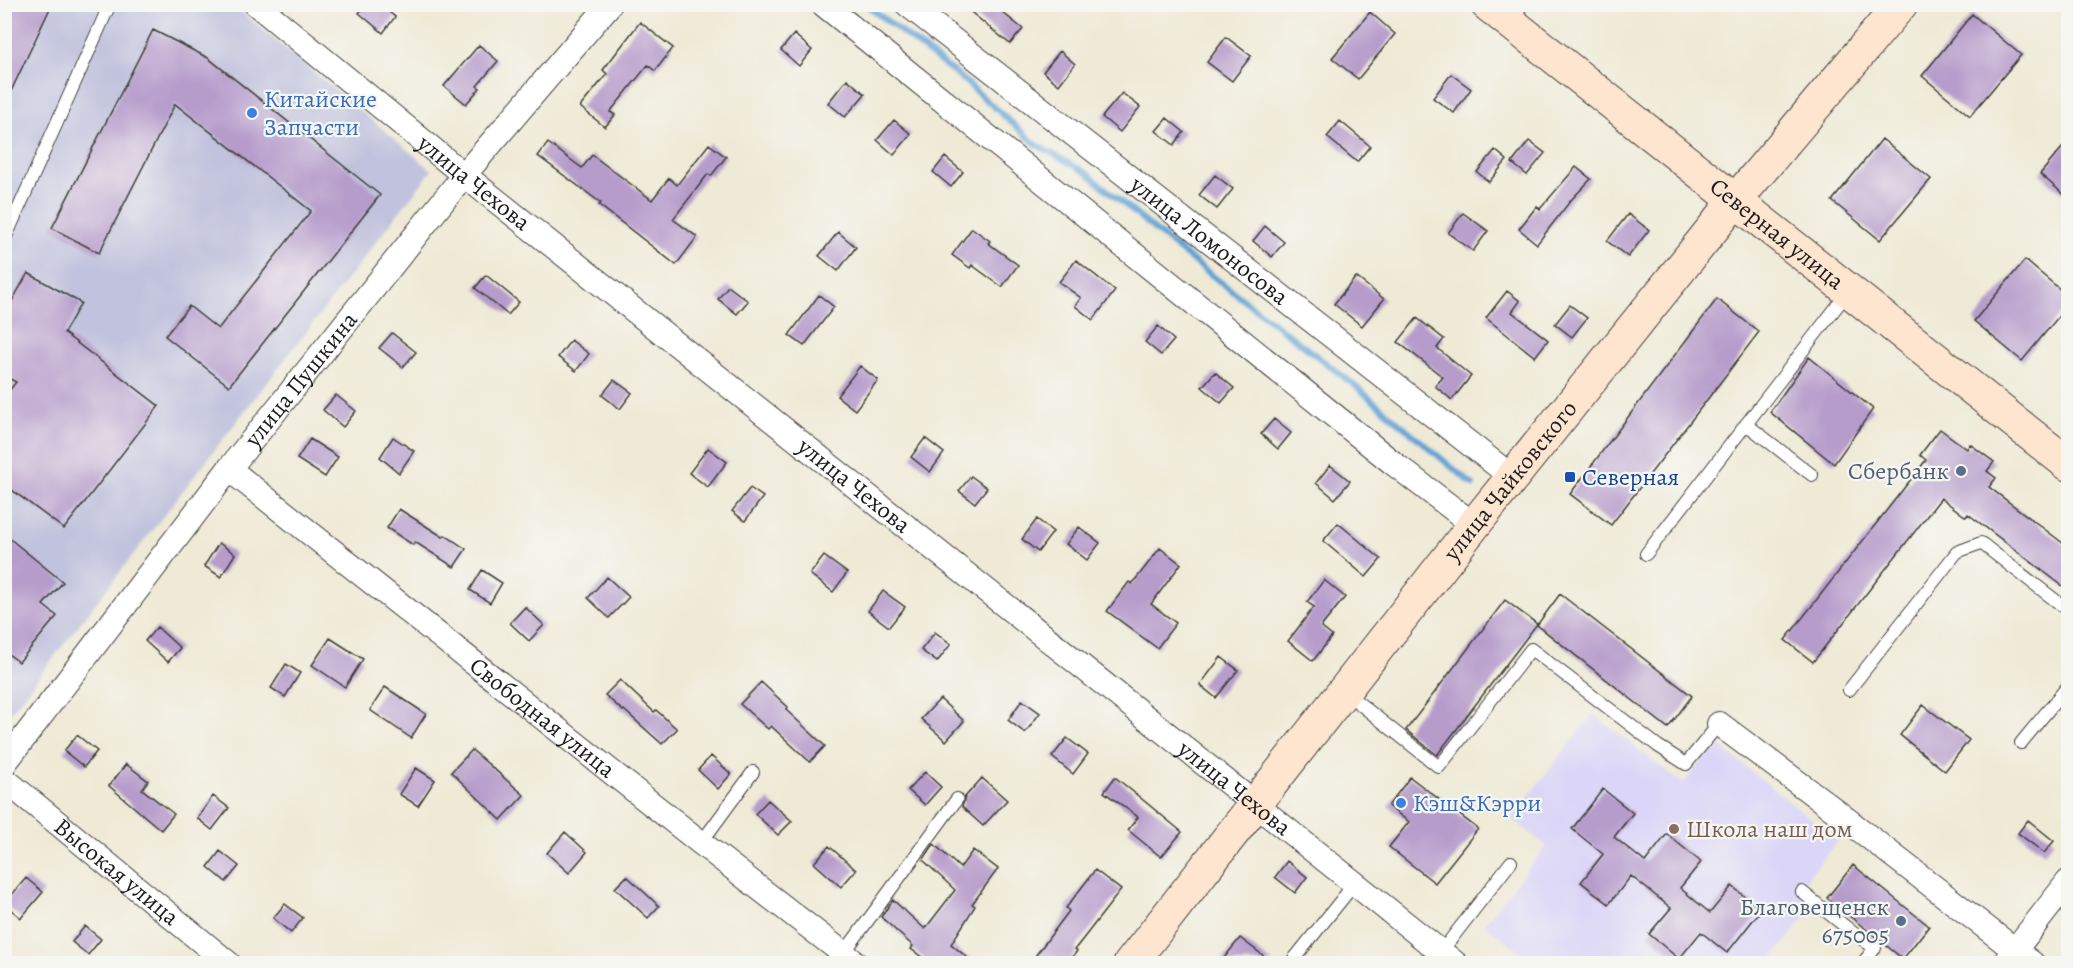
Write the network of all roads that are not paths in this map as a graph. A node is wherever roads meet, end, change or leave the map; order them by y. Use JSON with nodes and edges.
{"nodes":[{"id":1,"x":110,"y":4,"type":"edge"},
{"id":2,"x":256,"y":4,"type":"edge"},
{"id":3,"x":609,"y":4,"type":"edge"},
{"id":4,"x":823,"y":4,"type":"edge"},
{"id":5,"x":907,"y":4,"type":"edge"},
{"id":6,"x":1901,"y":4,"type":"edge"},
{"id":7,"x":1506,"y":10,"type":"edge"},
{"id":8,"x":464,"y":175,"type":"junction"},
{"id":9,"x":1735,"y":201,"type":"junction"},
{"id":10,"x":4,"y":241,"type":"edge"},
{"id":11,"x":1849,"y":291,"type":"junction"},
{"id":12,"x":1746,"y":424,"type":"junction"},
{"id":13,"x":2068,"y":464,"type":"edge"},
{"id":14,"x":229,"y":469,"type":"junction"},
{"id":15,"x":1812,"y":475,"type":"dead end"},
{"id":16,"x":1512,"y":477,"type":"junction"},
{"id":17,"x":1474,"y":525,"type":"junction"},
{"id":18,"x":1646,"y":554,"type":"dead end"},
{"id":19,"x":2068,"y":610,"type":"edge"},
{"id":20,"x":2068,"y":686,"type":"edge"},
{"id":21,"x":1849,"y":690,"type":"dead end"},
{"id":22,"x":1344,"y":691,"type":"junction"},
{"id":23,"x":1719,"y":724,"type":"joint"},
{"id":24,"x":2021,"y":743,"type":"dead end"},
{"id":25,"x":4,"y":764,"type":"edge"},
{"id":26,"x":753,"y":772,"type":"dead end"},
{"id":27,"x":4,"y":779,"type":"edge"},
{"id":28,"x":957,"y":799,"type":"dead end"},
{"id":29,"x":1255,"y":804,"type":"junction"},
{"id":30,"x":701,"y":843,"type":"junction"},
{"id":31,"x":1511,"y":862,"type":"dead end"},
{"id":32,"x":2068,"y":882,"type":"edge"},
{"id":33,"x":1355,"y":883,"type":"junction"},
{"id":34,"x":1802,"y":892,"type":"dead end"},
{"id":35,"x":851,"y":958,"type":"edge"},
{"id":36,"x":1448,"y":958,"type":"edge"},
{"id":37,"x":2017,"y":959,"type":"edge"},
{"id":38,"x":229,"y":963,"type":"edge"},
{"id":39,"x":1130,"y":963,"type":"edge"},
{"id":40,"x":1290,"y":963,"type":"edge"},
{"id":41,"x":1862,"y":963,"type":"edge"}],
"edges":[{"from":1,"to":10,"type":"lane"},
{"from":2,"to":8,"type":"street","name":"улица Чехова"},
{"from":3,"to":8,"type":"street","name":"улица Пушкина"},
{"from":4,"to":17,"type":"street"},
{"from":5,"to":16,"type":"street","name":"улица Ломоносова"},
{"from":6,"to":9,"type":"main road","name":"улица Чайковского"},
{"from":7,"to":9,"type":"main road","name":"Северная улица"},
{"from":8,"to":14,"type":"street","name":"улица Пушкина"},
{"from":8,"to":29,"type":"street","name":"улица Чехова"},
{"from":9,"to":11,"type":"main road","name":"Северная улица"},
{"from":9,"to":16,"type":"main road","name":"улица Чайковского"},
{"from":11,"to":12,"type":"lane"},
{"from":11,"to":13,"type":"main road","name":"Северная улица"},
{"from":12,"to":15,"type":"lane"},
{"from":12,"to":18,"type":"lane"},
{"from":14,"to":25,"type":"street","name":"улица Пушкина"},
{"from":14,"to":30,"type":"street","name":"Свободная улица"},
{"from":16,"to":17,"type":"main road","name":"улица Чайковского"},
{"from":17,"to":22,"type":"main road","name":"улица Чайковского"},
{"from":19,"to":21,"type":"lane"},
{"from":20,"to":24,"type":"lane"},
{"from":22,"to":23,"type":"lane"},
{"from":22,"to":29,"type":"main road","name":"улица Чайковского"},
{"from":23,"to":37,"type":"street"},
{"from":26,"to":30,"type":"lane"},
{"from":27,"to":38,"type":"street","name":"Высокая улица"},
{"from":28,"to":35,"type":"lane"},
{"from":29,"to":33,"type":"street","name":"улица Чехова"},
{"from":29,"to":39,"type":"main road","name":"улица Чайковского"},
{"from":30,"to":35,"type":"street","name":"Свободная улица"},
{"from":31,"to":36,"type":"lane"},
{"from":32,"to":37,"type":"street"},
{"from":33,"to":36,"type":"street","name":"улица Чехова"},
{"from":33,"to":40,"type":"lane"},
{"from":34,"to":41,"type":"lane"}]}
